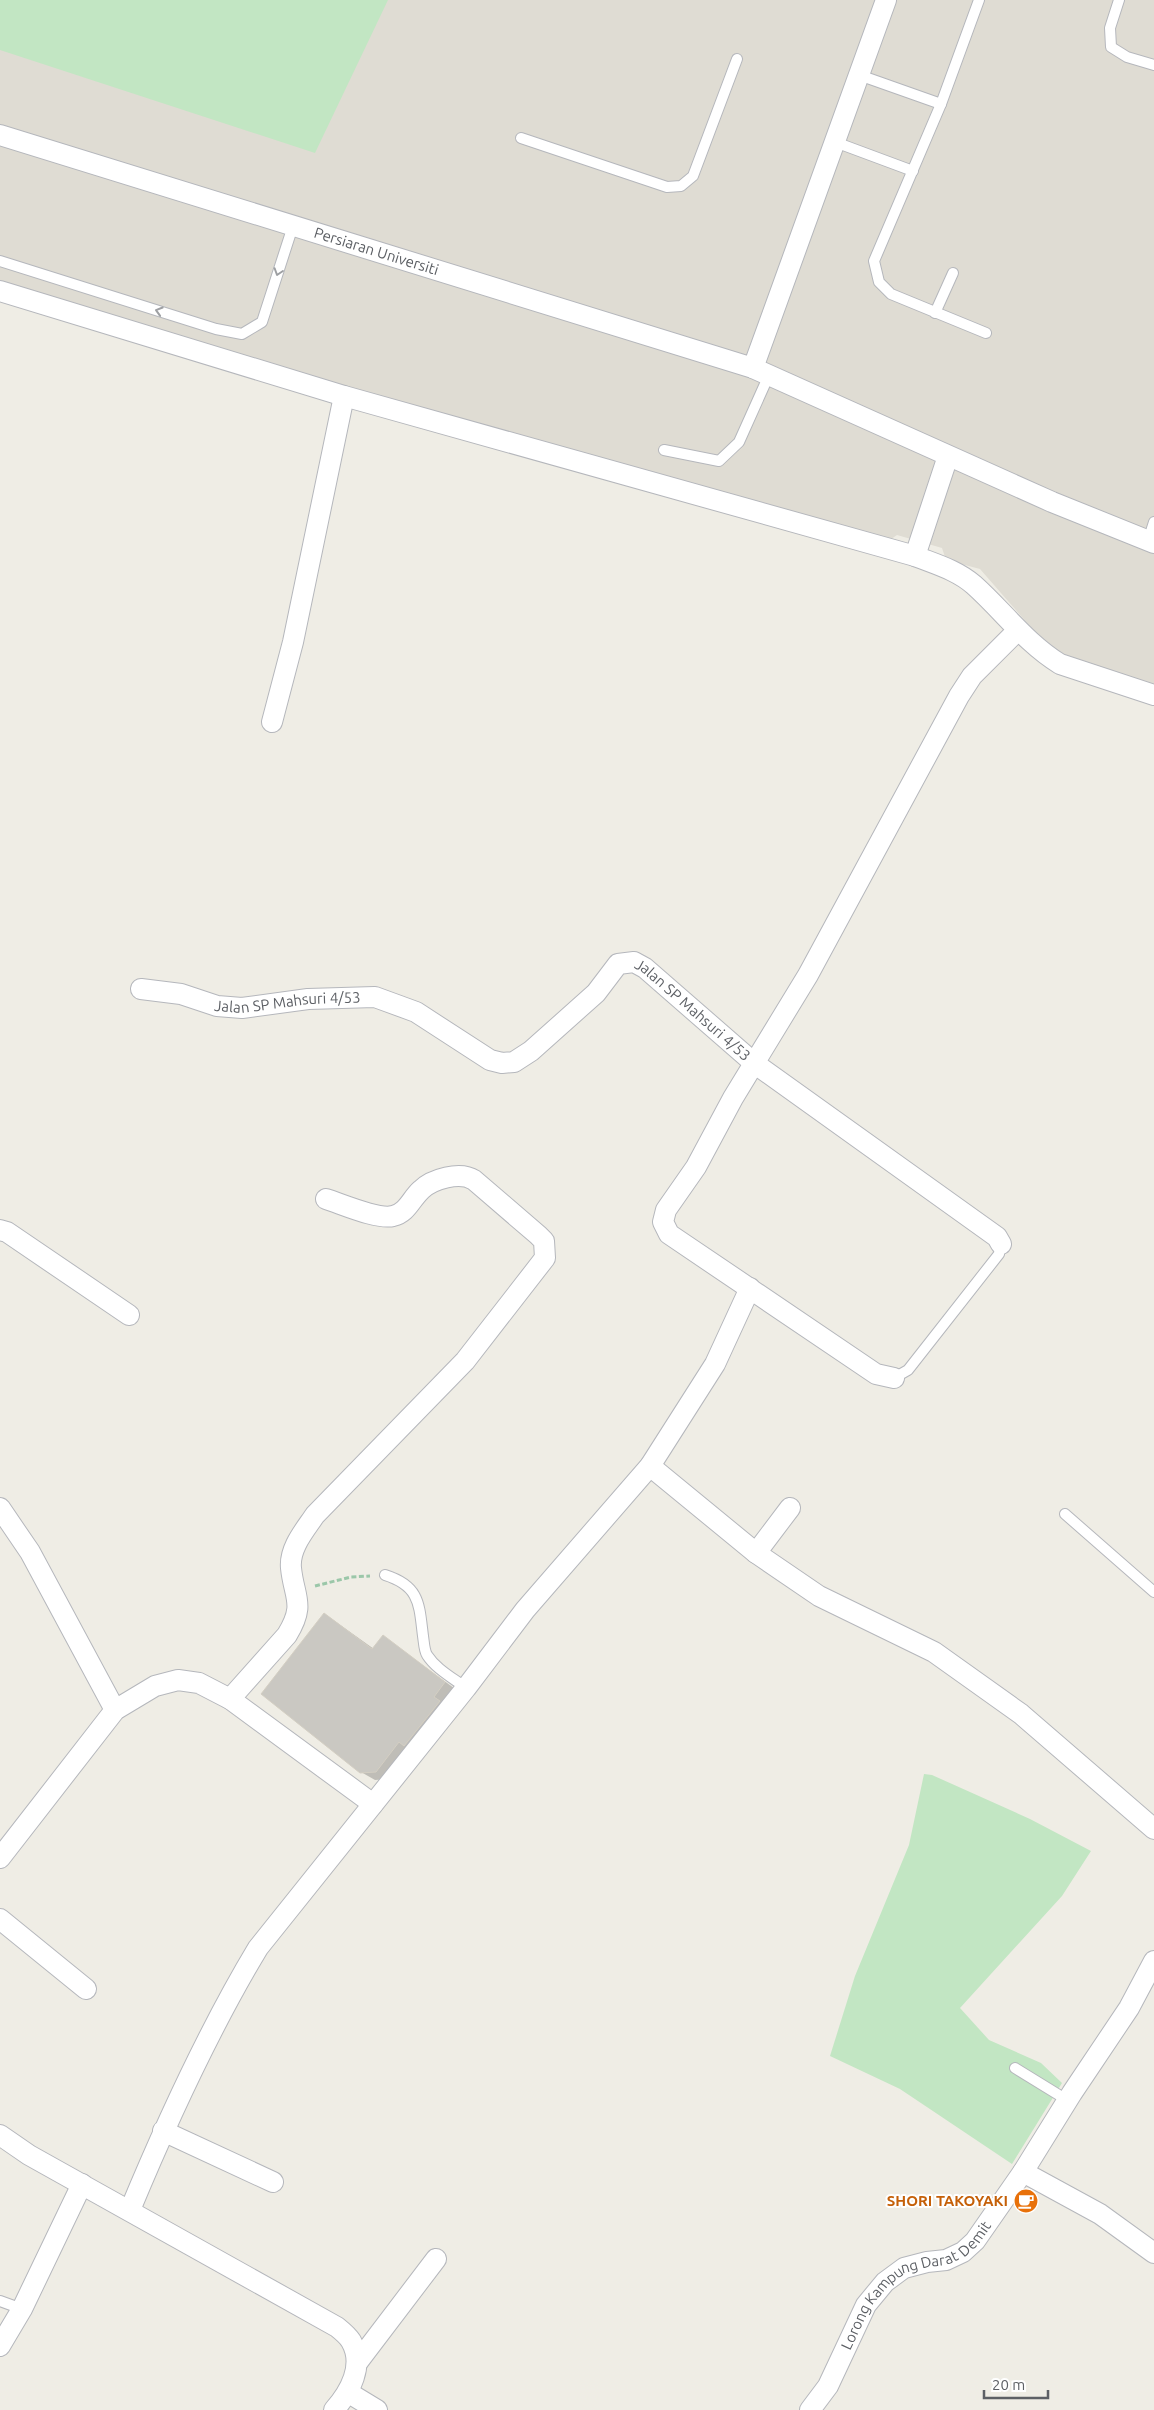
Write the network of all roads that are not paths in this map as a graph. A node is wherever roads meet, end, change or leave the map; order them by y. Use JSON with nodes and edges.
{"nodes":[{"id":1,"x":886,"y":0,"type":"edge"},
{"id":2,"x":979,"y":0,"type":"edge"},
{"id":3,"x":1120,"y":0,"type":"edge"},
{"id":4,"x":737,"y":59,"type":"dead end"},
{"id":5,"x":1154,"y":65,"type":"edge"},
{"id":6,"x":859,"y":75,"type":"junction"},
{"id":7,"x":941,"y":104,"type":"junction"},
{"id":8,"x":0,"y":135,"type":"edge"},
{"id":9,"x":521,"y":138,"type":"dead end"},
{"id":10,"x":835,"y":142,"type":"junction"},
{"id":11,"x":913,"y":171,"type":"junction"},
{"id":12,"x":293,"y":226,"type":"junction"},
{"id":13,"x":0,"y":261,"type":"edge"},
{"id":14,"x":953,"y":273,"type":"dead end"},
{"id":15,"x":0,"y":291,"type":"edge"},
{"id":16,"x":935,"y":313,"type":"junction"},
{"id":17,"x":986,"y":333,"type":"dead end"},
{"id":18,"x":761,"y":372,"type":"junction"},
{"id":19,"x":344,"y":396,"type":"junction"},
{"id":20,"x":664,"y":450,"type":"dead end"},
{"id":21,"x":948,"y":456,"type":"junction"},
{"id":22,"x":1152,"y":535,"type":"edge"},
{"id":23,"x":914,"y":556,"type":"junction"},
{"id":24,"x":1018,"y":630,"type":"junction"},
{"id":25,"x":1154,"y":695,"type":"edge"},
{"id":26,"x":272,"y":722,"type":"dead end"},
{"id":27,"x":141,"y":989,"type":"dead end"},
{"id":28,"x":754,"y":1063,"type":"junction"},
{"id":29,"x":326,"y":1199,"type":"dead end"},
{"id":30,"x":0,"y":1230,"type":"edge"},
{"id":31,"x":1001,"y":1244,"type":"joint"},
{"id":32,"x":750,"y":1288,"type":"junction"},
{"id":33,"x":129,"y":1315,"type":"dead end"},
{"id":34,"x":894,"y":1378,"type":"joint"},
{"id":35,"x":650,"y":1466,"type":"junction"},
{"id":36,"x":0,"y":1508,"type":"edge"},
{"id":37,"x":790,"y":1508,"type":"dead end"},
{"id":38,"x":1065,"y":1514,"type":"dead end"},
{"id":39,"x":756,"y":1553,"type":"junction"},
{"id":40,"x":385,"y":1575,"type":"road end"},
{"id":41,"x":1154,"y":1592,"type":"edge"},
{"id":42,"x":466,"y":1688,"type":"junction"},
{"id":43,"x":230,"y":1699,"type":"junction"},
{"id":44,"x":115,"y":1710,"type":"junction"},
{"id":45,"x":373,"y":1804,"type":"junction"},
{"id":46,"x":1154,"y":1829,"type":"edge"},
{"id":47,"x":0,"y":1858,"type":"edge"},
{"id":48,"x":0,"y":1919,"type":"edge"},
{"id":49,"x":1154,"y":1961,"type":"edge"},
{"id":50,"x":86,"y":1989,"type":"dead end"},
{"id":51,"x":1015,"y":2068,"type":"dead end"},
{"id":52,"x":1067,"y":2100,"type":"junction"},
{"id":53,"x":163,"y":2131,"type":"junction"},
{"id":54,"x":0,"y":2136,"type":"edge"},
{"id":55,"x":1023,"y":2172,"type":"junction"},
{"id":56,"x":272,"y":2182,"type":"dead end"},
{"id":57,"x":82,"y":2184,"type":"junction"},
{"id":58,"x":130,"y":2210,"type":"junction"},
{"id":59,"x":1154,"y":2253,"type":"edge"},
{"id":60,"x":436,"y":2259,"type":"dead end"},
{"id":61,"x":0,"y":2301,"type":"edge"},
{"id":62,"x":22,"y":2309,"type":"junction"},
{"id":63,"x":0,"y":2346,"type":"edge"},
{"id":64,"x":357,"y":2363,"type":"junction"},
{"id":65,"x":348,"y":2393,"type":"junction"},
{"id":66,"x":334,"y":2410,"type":"edge"},
{"id":67,"x":377,"y":2410,"type":"edge"},
{"id":68,"x":810,"y":2410,"type":"edge"}],
"edges":[{"from":1,"to":6,"type":"street"},
{"from":2,"to":7,"type":"lane"},
{"from":3,"to":5,"type":"lane"},
{"from":4,"to":9,"type":"lane"},
{"from":6,"to":7,"type":"lane"},
{"from":6,"to":10,"type":"street"},
{"from":7,"to":11,"type":"lane"},
{"from":8,"to":12,"type":"street","name":"Persiaran Universiti"},
{"from":10,"to":11,"type":"lane"},
{"from":10,"to":18,"type":"street"},
{"from":11,"to":16,"type":"lane"},
{"from":12,"to":13,"type":"lane","one_way":true},
{"from":12,"to":18,"type":"street","name":"Persiaran Universiti"},
{"from":14,"to":16,"type":"lane"},
{"from":15,"to":19,"type":"street"},
{"from":16,"to":17,"type":"lane"},
{"from":18,"to":20,"type":"lane"},
{"from":18,"to":21,"type":"street","name":"Persiaran Universiti"},
{"from":19,"to":23,"type":"street"},
{"from":19,"to":26,"type":"street"},
{"from":21,"to":22,"type":"street","name":"Persiaran Universiti"},
{"from":21,"to":23,"type":"street"},
{"from":23,"to":24,"type":"street"},
{"from":24,"to":25,"type":"street"},
{"from":24,"to":28,"type":"street"},
{"from":27,"to":28,"type":"street","name":"Jalan SP Mahsuri 4/53"},
{"from":28,"to":31,"type":"street","name":"Jalan SP Mahsuri 4/53"},
{"from":28,"to":32,"type":"street"},
{"from":29,"to":43,"type":"street"},
{"from":30,"to":33,"type":"street"},
{"from":31,"to":34,"type":"lane"},
{"from":32,"to":34,"type":"street"},
{"from":32,"to":35,"type":"street"},
{"from":35,"to":39,"type":"street"},
{"from":35,"to":42,"type":"street"},
{"from":36,"to":44,"type":"street"},
{"from":37,"to":39,"type":"street"},
{"from":38,"to":41,"type":"lane"},
{"from":39,"to":46,"type":"street"},
{"from":40,"to":42,"type":"lane"},
{"from":42,"to":45,"type":"street"},
{"from":43,"to":44,"type":"street"},
{"from":43,"to":45,"type":"street"},
{"from":44,"to":47,"type":"street"},
{"from":45,"to":53,"type":"street"},
{"from":48,"to":50,"type":"street"},
{"from":49,"to":52,"type":"street","name":"Lorong Kampung Darat Demit"},
{"from":51,"to":52,"type":"lane"},
{"from":52,"to":55,"type":"street","name":"Lorong Kampung Darat Demit"},
{"from":53,"to":56,"type":"street"},
{"from":53,"to":58,"type":"street"},
{"from":54,"to":57,"type":"street"},
{"from":55,"to":59,"type":"street"},
{"from":55,"to":68,"type":"street","name":"Lorong Kampung Darat Demit"},
{"from":57,"to":58,"type":"street"},
{"from":57,"to":62,"type":"street"},
{"from":58,"to":64,"type":"street"},
{"from":60,"to":64,"type":"street"},
{"from":61,"to":62,"type":"lane"},
{"from":62,"to":63,"type":"street"},
{"from":64,"to":65,"type":"street"},
{"from":65,"to":66,"type":"street"},
{"from":65,"to":67,"type":"street"}]}
